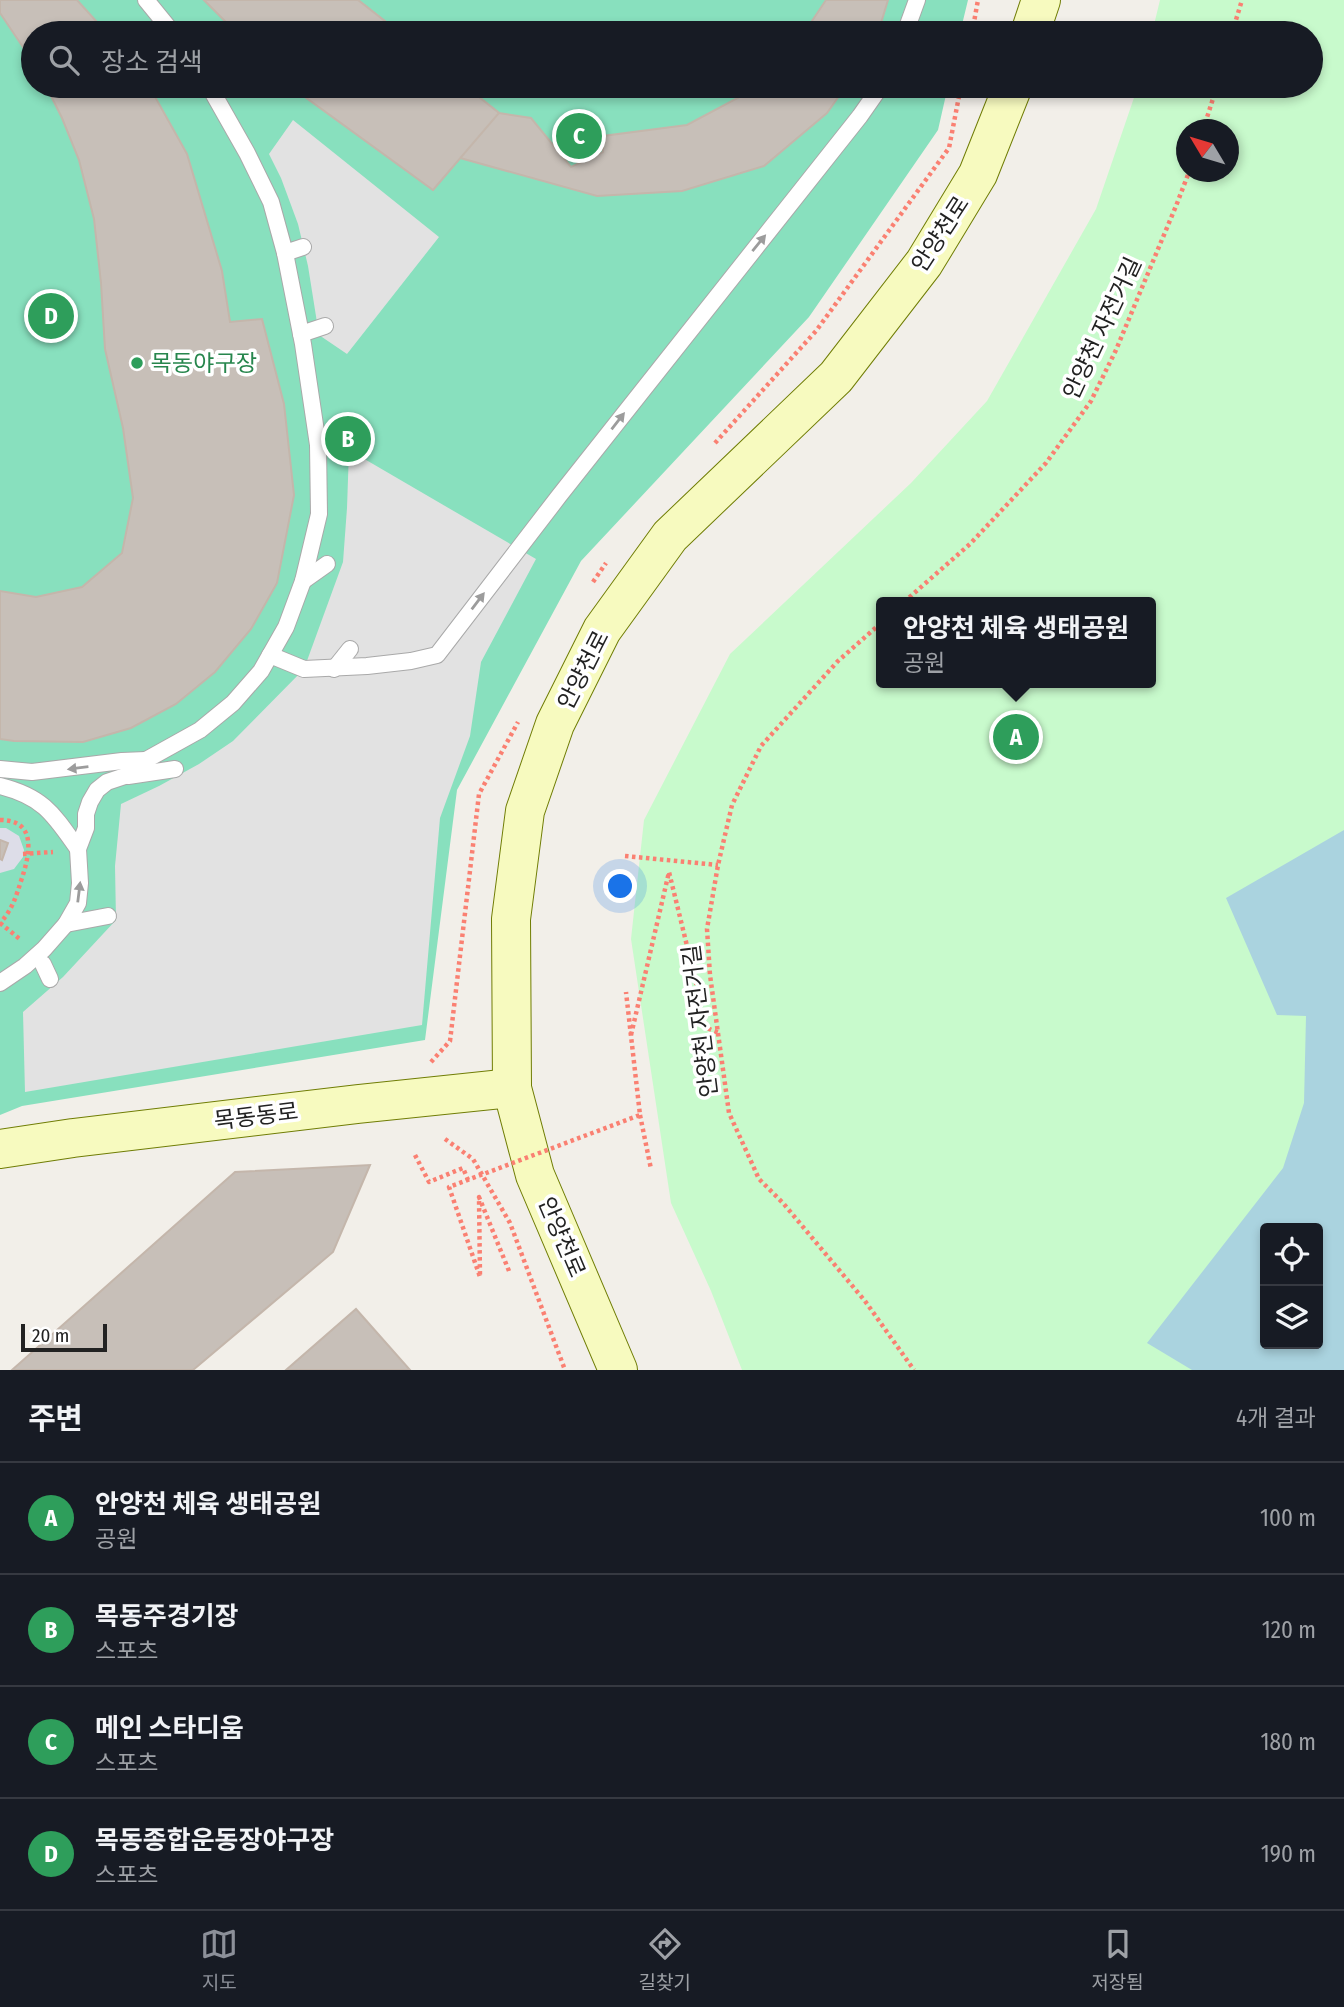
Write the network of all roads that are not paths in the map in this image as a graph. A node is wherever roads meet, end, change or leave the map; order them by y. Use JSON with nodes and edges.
{"nodes":[{"id":1,"x":146,"y":0,"type":"edge"},
{"id":2,"x":917,"y":0,"type":"edge"},
{"id":3,"x":1041,"y":0,"type":"edge"},
{"id":4,"x":163,"y":21,"type":"edge"},
{"id":5,"x":909,"y":21,"type":"edge"},
{"id":6,"x":1034,"y":21,"type":"edge"},
{"id":7,"x":216,"y":98,"type":"edge"},
{"id":8,"x":873,"y":98,"type":"edge"},
{"id":9,"x":1008,"y":98,"type":"edge"},
{"id":10,"x":303,"y":247,"type":"dead end"},
{"id":11,"x":285,"y":253,"type":"junction"},
{"id":12,"x":325,"y":326,"type":"dead end"},
{"id":13,"x":301,"y":334,"type":"junction"},
{"id":14,"x":327,"y":564,"type":"dead end"},
{"id":15,"x":303,"y":581,"type":"junction"},
{"id":16,"x":350,"y":649,"type":"dead end"},
{"id":17,"x":270,"y":655,"type":"junction"},
{"id":18,"x":334,"y":669,"type":"junction"},
{"id":19,"x":146,"y":760,"type":"junction"},
{"id":20,"x":0,"y":769,"type":"edge"},
{"id":21,"x":175,"y":769,"type":"dead end"},
{"id":22,"x":125,"y":776,"type":"junction"},
{"id":23,"x":0,"y":786,"type":"edge"},
{"id":24,"x":78,"y":849,"type":"junction"},
{"id":25,"x":108,"y":916,"type":"dead end"},
{"id":26,"x":66,"y":924,"type":"junction"},
{"id":27,"x":2,"y":984,"type":"edge"},
{"id":28,"x":512,"y":1088,"type":"junction"},
{"id":29,"x":1,"y":1145,"type":"edge"},
{"id":30,"x":618,"y":1370,"type":"edge"}],
"edges":[{"from":1,"to":4,"type":"lane"},
{"from":2,"to":5,"type":"lane"},
{"from":3,"to":6,"type":"main road"},
{"from":7,"to":11,"type":"lane"},
{"from":18,"to":8,"type":"lane","one_way":true},
{"from":9,"to":28,"type":"main road","name":"안양천로"},
{"from":10,"to":11,"type":"lane"},
{"from":11,"to":13,"type":"lane"},
{"from":12,"to":13,"type":"lane"},
{"from":13,"to":15,"type":"lane"},
{"from":14,"to":15,"type":"lane"},
{"from":15,"to":17,"type":"lane"},
{"from":16,"to":18,"type":"lane"},
{"from":17,"to":18,"type":"lane"},
{"from":17,"to":19,"type":"lane"},
{"from":19,"to":20,"type":"lane","one_way":true},
{"from":19,"to":22,"type":"lane"},
{"from":21,"to":22,"type":"lane"},
{"from":22,"to":24,"type":"lane"},
{"from":23,"to":24,"type":"lane"},
{"from":26,"to":24,"type":"lane","one_way":true},
{"from":25,"to":26,"type":"lane"},
{"from":26,"to":27,"type":"lane"},
{"from":28,"to":29,"type":"main road","name":"목동동로"},
{"from":28,"to":30,"type":"main road","name":"안양천로"}]}
